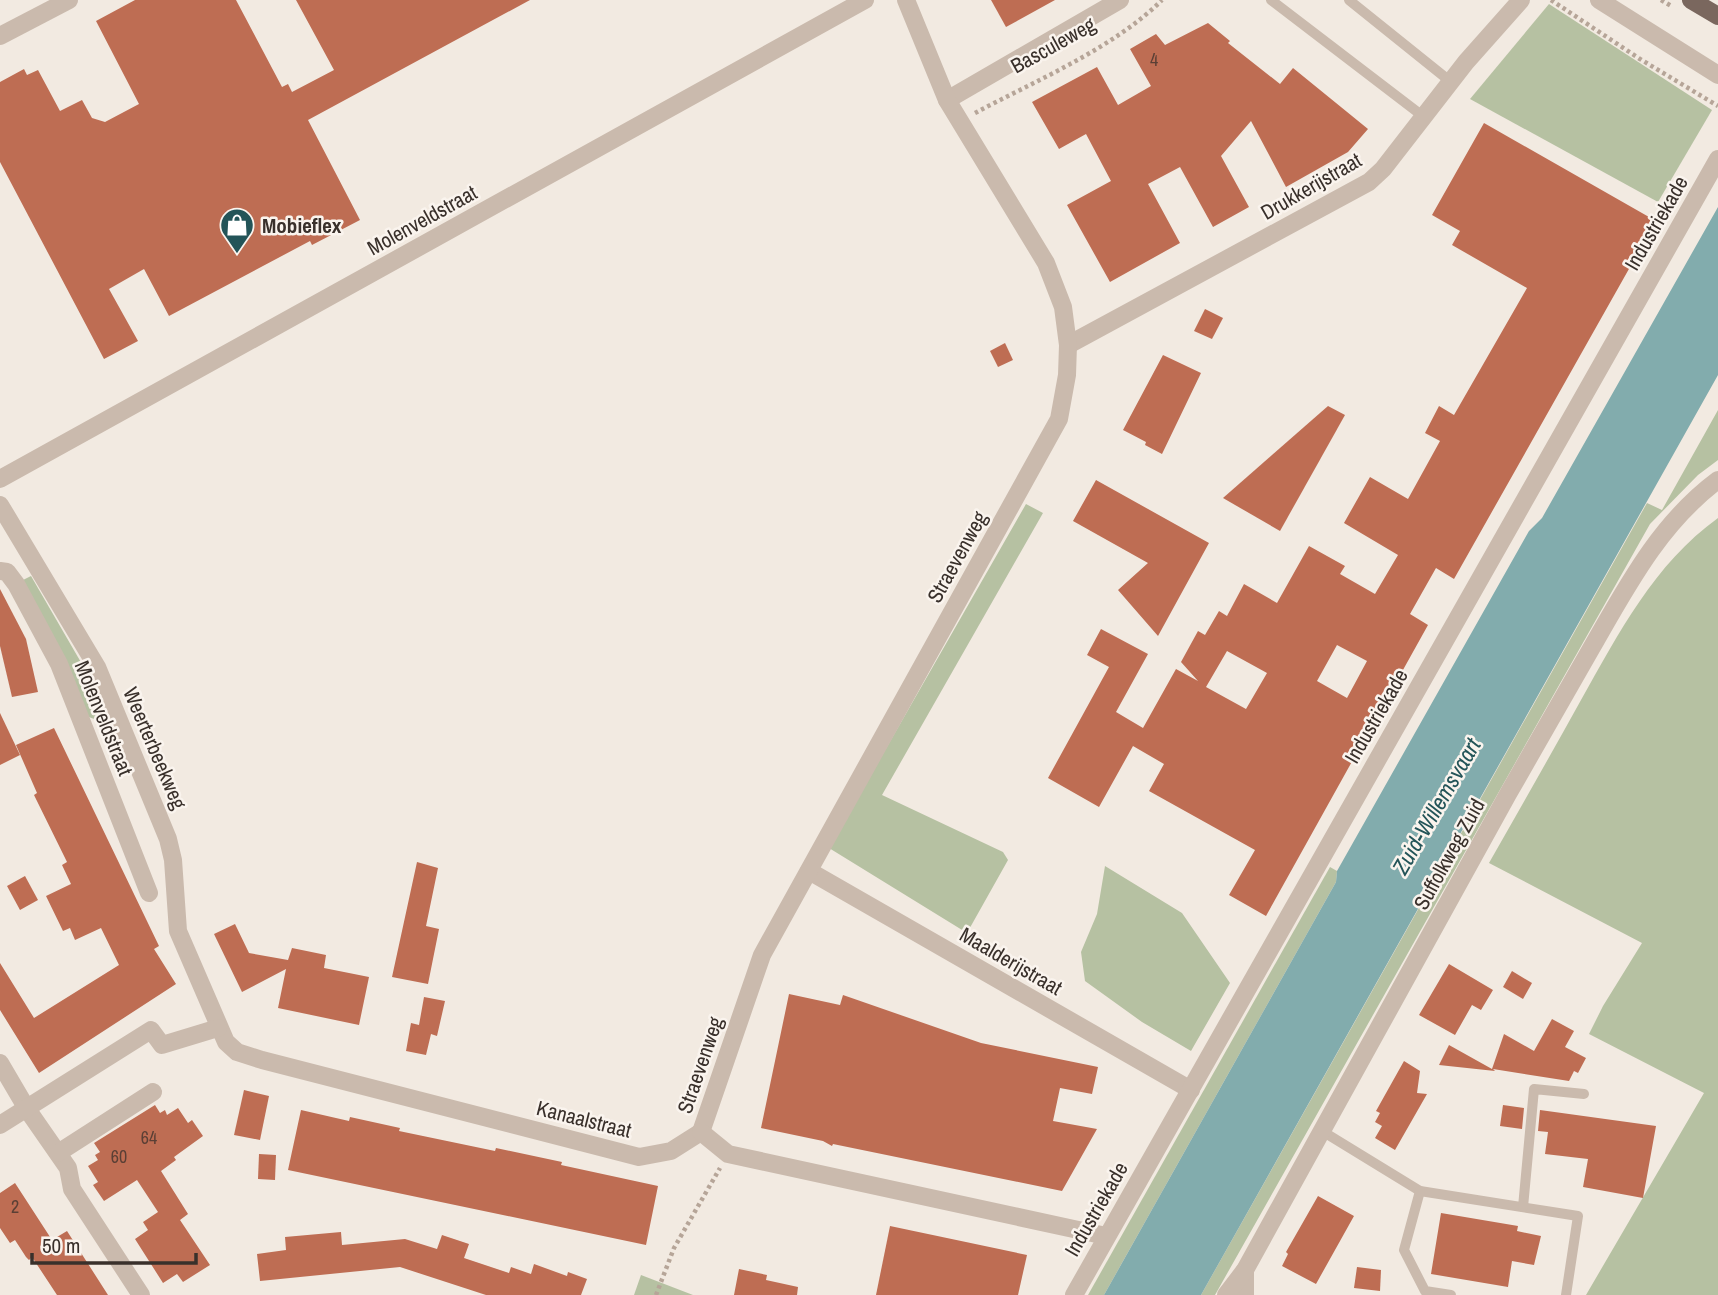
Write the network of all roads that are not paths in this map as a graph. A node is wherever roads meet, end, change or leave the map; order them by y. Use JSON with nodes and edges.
{"nodes":[{"id":1,"x":69,"y":0,"type":"edge"},
{"id":2,"x":865,"y":0,"type":"edge"},
{"id":3,"x":905,"y":0,"type":"edge"},
{"id":4,"x":1120,"y":0,"type":"edge"},
{"id":5,"x":1349,"y":0,"type":"edge"},
{"id":6,"x":1521,"y":0,"type":"edge"},
{"id":7,"x":1599,"y":0,"type":"edge"},
{"id":8,"x":1691,"y":0,"type":"edge"},
{"id":9,"x":1279,"y":2,"type":"edge"},
{"id":10,"x":1718,"y":16,"type":"edge"},
{"id":11,"x":0,"y":36,"type":"edge"},
{"id":12,"x":1718,"y":75,"type":"edge"},
{"id":13,"x":1451,"y":82,"type":"junction"},
{"id":14,"x":947,"y":100,"type":"junction"},
{"id":15,"x":1424,"y":117,"type":"junction"},
{"id":16,"x":1718,"y":159,"type":"edge"},
{"id":17,"x":1068,"y":345,"type":"junction"},
{"id":18,"x":0,"y":479,"type":"edge"},
{"id":19,"x":1718,"y":480,"type":"edge"},
{"id":20,"x":0,"y":505,"type":"edge"},
{"id":21,"x":0,"y":571,"type":"edge"},
{"id":22,"x":808,"y":871,"type":"junction"},
{"id":23,"x":149,"y":894,"type":"dead end"},
{"id":24,"x":218,"y":1027,"type":"junction"},
{"id":25,"x":0,"y":1063,"type":"edge"},
{"id":26,"x":1191,"y":1090,"type":"junction"},
{"id":27,"x":153,"y":1092,"type":"dead end"},
{"id":28,"x":1584,"y":1094,"type":"dead end"},
{"id":29,"x":27,"y":1109,"type":"junction"},
{"id":30,"x":0,"y":1125,"type":"edge"},
{"id":31,"x":1322,"y":1131,"type":"junction"},
{"id":32,"x":701,"y":1132,"type":"junction"},
{"id":33,"x":58,"y":1153,"type":"junction"},
{"id":34,"x":1420,"y":1191,"type":"junction"},
{"id":35,"x":1523,"y":1207,"type":"junction"},
{"id":36,"x":1106,"y":1237,"type":"junction"},
{"id":37,"x":1245,"y":1270,"type":"junction"},
{"id":38,"x":141,"y":1295,"type":"edge"},
{"id":39,"x":1074,"y":1295,"type":"edge"},
{"id":40,"x":1226,"y":1295,"type":"edge"},
{"id":41,"x":1245,"y":1295,"type":"edge"},
{"id":42,"x":1451,"y":1295,"type":"edge"},
{"id":43,"x":1566,"y":1295,"type":"edge"}],
"edges":[{"from":1,"to":11,"type":"street"},
{"from":2,"to":18,"type":"street","name":"Molenveldstraat"},
{"from":3,"to":14,"type":"street","name":"Straevenweg"},
{"from":4,"to":14,"type":"street","name":"Basculeweg"},
{"from":5,"to":13,"type":"lane"},
{"from":6,"to":13,"type":"street","name":"Drukkerijstraat"},
{"from":7,"to":12,"type":"street"},
{"from":8,"to":10,"type":"main road"},
{"from":9,"to":15,"type":"lane"},
{"from":13,"to":15,"type":"street","name":"Drukkerijstraat"},
{"from":14,"to":17,"type":"street","name":"Straevenweg"},
{"from":15,"to":17,"type":"street","name":"Drukkerijstraat"},
{"from":16,"to":26,"type":"street","name":"Industriekade"},
{"from":17,"to":22,"type":"street","name":"Straevenweg"},
{"from":19,"to":31,"type":"street","name":"Suffolkweg Zuid"},
{"from":20,"to":24,"type":"street","name":"Weerterbeekweg"},
{"from":21,"to":23,"type":"street","name":"Molenveldstraat"},
{"from":22,"to":26,"type":"street","name":"Maalderijstraat"},
{"from":22,"to":32,"type":"street","name":"Straevenweg"},
{"from":24,"to":29,"type":"street"},
{"from":24,"to":32,"type":"street","name":"Kanaalstraat"},
{"from":25,"to":29,"type":"street"},
{"from":26,"to":36,"type":"street","name":"Industriekade"},
{"from":27,"to":33,"type":"street"},
{"from":28,"to":35,"type":"lane"},
{"from":29,"to":30,"type":"street"},
{"from":29,"to":33,"type":"street"},
{"from":31,"to":34,"type":"lane"},
{"from":31,"to":37,"type":"street","name":"Suffolkweg Zuid"},
{"from":32,"to":36,"type":"street"},
{"from":33,"to":38,"type":"street"},
{"from":34,"to":35,"type":"lane"},
{"from":34,"to":42,"type":"lane"},
{"from":35,"to":43,"type":"lane"},
{"from":36,"to":39,"type":"street","name":"Industriekade"},
{"from":37,"to":40,"type":"street","name":"Suffolkweg Zuid"},
{"from":37,"to":41,"type":"street","name":"Suffolkweg Zuid"}]}
